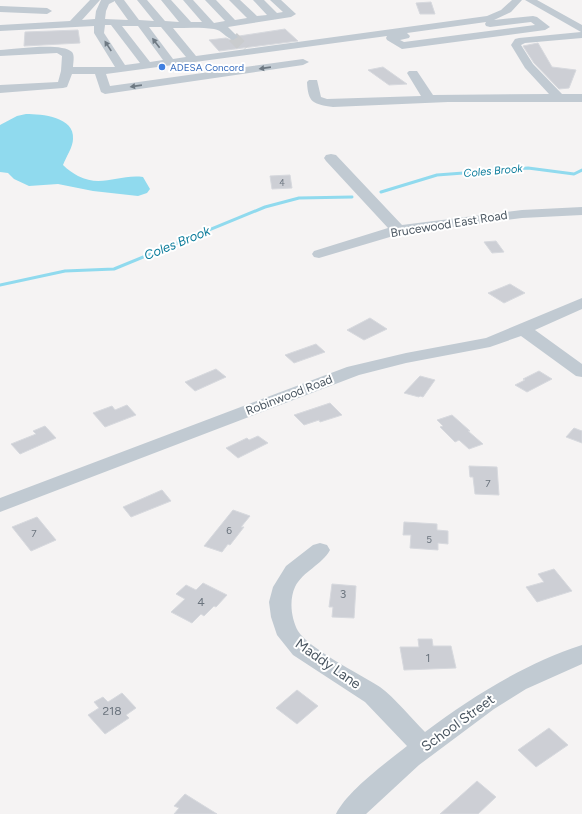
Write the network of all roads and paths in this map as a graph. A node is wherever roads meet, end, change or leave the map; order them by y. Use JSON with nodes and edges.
{"nodes":[{"id":1,"x":95,"y":0,"type":"edge"},
{"id":2,"x":111,"y":0,"type":"edge"},
{"id":3,"x":119,"y":0,"type":"edge"},
{"id":4,"x":142,"y":0,"type":"edge"},
{"id":5,"x":166,"y":0,"type":"edge"},
{"id":6,"x":188,"y":0,"type":"edge"},
{"id":7,"x":210,"y":0,"type":"edge"},
{"id":8,"x":234,"y":0,"type":"edge"},
{"id":9,"x":258,"y":0,"type":"edge"},
{"id":10,"x":275,"y":0,"type":"edge"},
{"id":11,"x":518,"y":0,"type":"edge"},
{"id":12,"x":530,"y":0,"type":"edge"},
{"id":13,"x":0,"y":10,"type":"edge"},
{"id":14,"x":47,"y":11,"type":"dead end"},
{"id":15,"x":275,"y":17,"type":"junction"},
{"id":16,"x":255,"y":20,"type":"junction"},
{"id":17,"x":101,"y":22,"type":"junction"},
{"id":18,"x":114,"y":22,"type":"junction"},
{"id":19,"x":74,"y":23,"type":"junction"},
{"id":20,"x":139,"y":23,"type":"junction"},
{"id":21,"x":163,"y":24,"type":"junction"},
{"id":22,"x":233,"y":24,"type":"junction"},
{"id":23,"x":188,"y":25,"type":"junction"},
{"id":24,"x":213,"y":26,"type":"junction"},
{"id":25,"x":454,"y":26,"type":"junction"},
{"id":26,"x":0,"y":28,"type":"edge"},
{"id":27,"x":582,"y":29,"type":"edge"},
{"id":28,"x":582,"y":35,"type":"edge"},
{"id":29,"x":233,"y":37,"type":"tunnel mouth"},
{"id":30,"x":0,"y":53,"type":"edge"},
{"id":31,"x":296,"y":55,"type":"junction"},
{"id":32,"x":193,"y":59,"type":"junction"},
{"id":33,"x":170,"y":62,"type":"junction"},
{"id":34,"x":146,"y":65,"type":"junction"},
{"id":35,"x":122,"y":69,"type":"junction"},
{"id":36,"x":67,"y":71,"type":"junction"},
{"id":37,"x":413,"y":73,"type":"dead end"},
{"id":38,"x":103,"y":81,"type":"junction"},
{"id":39,"x":313,"y":82,"type":"dead end"},
{"id":40,"x":0,"y":89,"type":"edge"},
{"id":41,"x":559,"y":98,"type":"junction"},
{"id":42,"x":582,"y":98,"type":"edge"},
{"id":43,"x":429,"y":99,"type":"junction"},
{"id":44,"x":332,"y":158,"type":"dead end"},
{"id":45,"x":582,"y":211,"type":"edge"},
{"id":46,"x":398,"y":230,"type":"junction"},
{"id":47,"x":319,"y":254,"type":"dead end"},
{"id":48,"x":582,"y":303,"type":"edge"},
{"id":49,"x":523,"y":329,"type":"junction"},
{"id":50,"x":582,"y":372,"type":"edge"},
{"id":51,"x":0,"y":505,"type":"edge"},
{"id":52,"x":320,"y":550,"type":"dead end"},
{"id":53,"x":582,"y":654,"type":"edge"},
{"id":54,"x":424,"y":747,"type":"junction"},
{"id":55,"x":349,"y":814,"type":"edge"}],
"edges":[{"from":1,"to":19,"type":"street"},
{"from":2,"to":17,"type":"street"},
{"from":3,"to":20,"type":"street"},
{"from":4,"to":21,"type":"street"},
{"from":5,"to":23,"type":"street"},
{"from":6,"to":24,"type":"street"},
{"from":7,"to":22,"type":"street"},
{"from":8,"to":16,"type":"street"},
{"from":9,"to":15,"type":"street"},
{"from":10,"to":15,"type":"street"},
{"from":11,"to":25,"type":"street"},
{"from":12,"to":27,"type":"street"},
{"from":13,"to":14,"type":"street"},
{"from":15,"to":16,"type":"street"},
{"from":16,"to":22,"type":"street"},
{"from":17,"to":18,"type":"street"},
{"from":17,"to":19,"type":"street"},
{"from":35,"to":17,"type":"street","one_way":true},
{"from":18,"to":20,"type":"street"},
{"from":18,"to":34,"type":"street"},
{"from":19,"to":26,"type":"street"},
{"from":20,"to":21,"type":"street"},
{"from":33,"to":20,"type":"street","one_way":true},
{"from":21,"to":23,"type":"street"},
{"from":21,"to":32,"type":"street"},
{"from":22,"to":24,"type":"street"},
{"from":23,"to":24,"type":"street"},
{"from":24,"to":29,"type":"street"},
{"from":25,"to":25,"type":"street"},
{"from":25,"to":31,"type":"street"},
{"from":28,"to":41,"type":"street"},
{"from":30,"to":36,"type":"street"},
{"from":31,"to":32,"type":"street"},
{"from":31,"to":38,"type":"street","one_way":true},
{"from":32,"to":33,"type":"street"},
{"from":33,"to":34,"type":"street"},
{"from":34,"to":35,"type":"street"},
{"from":35,"to":38,"type":"street"},
{"from":36,"to":38,"type":"street"},
{"from":36,"to":40,"type":"street"},
{"from":37,"to":43,"type":"street"},
{"from":39,"to":43,"type":"street"},
{"from":41,"to":42,"type":"street"},
{"from":41,"to":43,"type":"street"},
{"from":44,"to":46,"type":"street"},
{"from":45,"to":46,"type":"street","name":"Brucewood East Road"},
{"from":46,"to":47,"type":"street","name":"Brucewood East Road"},
{"from":48,"to":49,"type":"street","name":"Robinwood Road"},
{"from":49,"to":50,"type":"street"},
{"from":49,"to":51,"type":"street","name":"Robinwood Road"},
{"from":52,"to":54,"type":"street","name":"Maddy Lane"},
{"from":53,"to":54,"type":"street","name":"School Street"},
{"from":54,"to":55,"type":"street","name":"School Street"}]}
